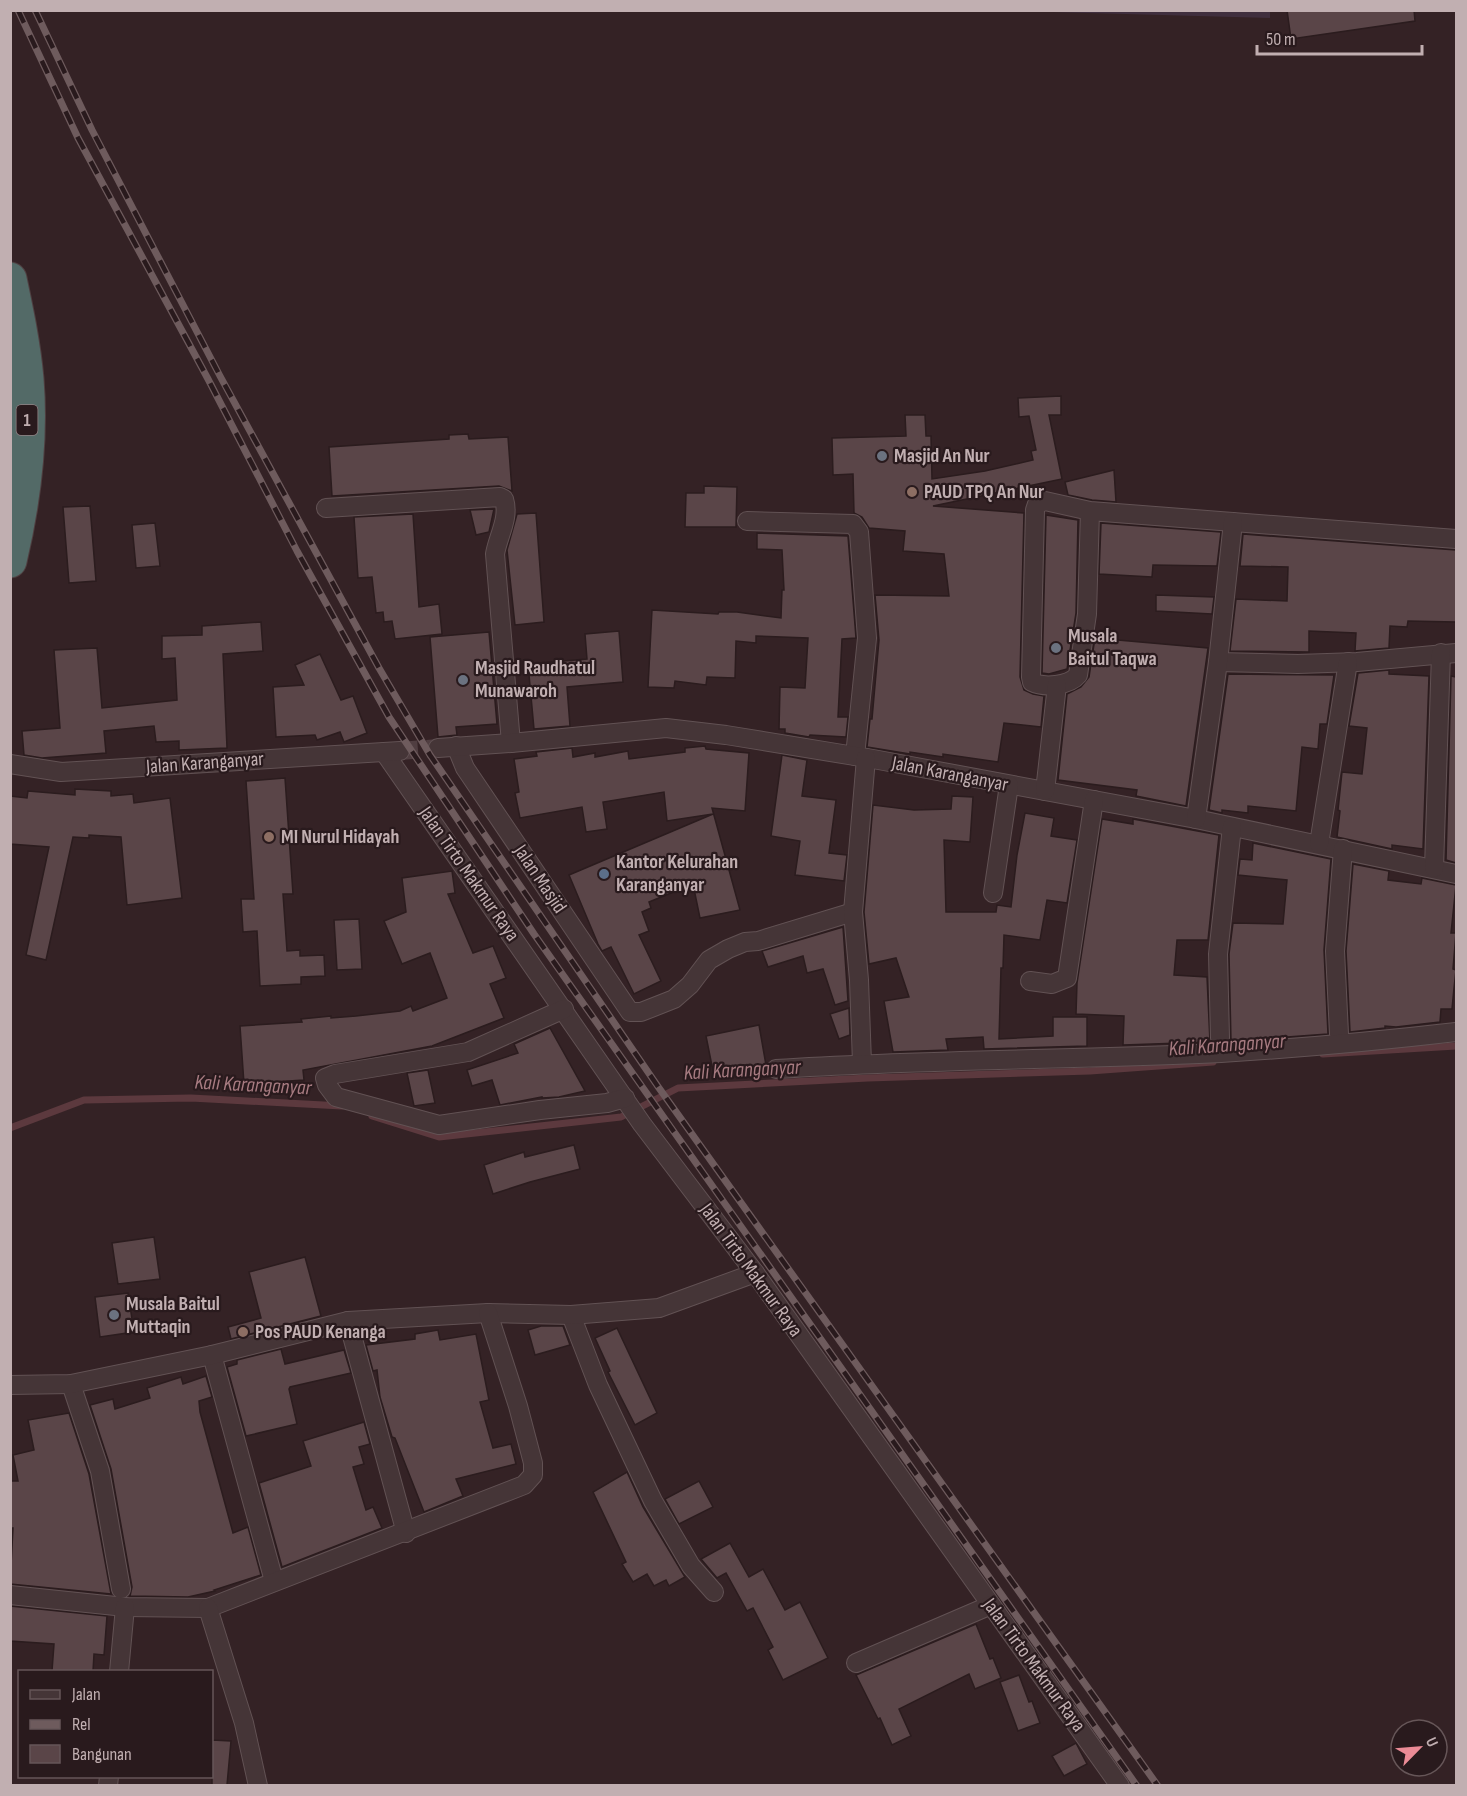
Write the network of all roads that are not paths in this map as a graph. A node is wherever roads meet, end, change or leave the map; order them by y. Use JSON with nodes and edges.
{"nodes":[{"id":1,"x":10,"y":279,"type":"edge"},
{"id":2,"x":326,"y":508,"type":"dead end"},
{"id":3,"x":1090,"y":511,"type":"junction"},
{"id":4,"x":747,"y":521,"type":"dead end"},
{"id":5,"x":1233,"y":522,"type":"junction"},
{"id":6,"x":1456,"y":539,"type":"edge"},
{"id":7,"x":10,"y":561,"type":"edge"},
{"id":8,"x":1449,"y":653,"type":"edge"},
{"id":9,"x":1218,"y":662,"type":"junction"},
{"id":10,"x":1348,"y":662,"type":"junction"},
{"id":11,"x":1057,"y":685,"type":"junction"},
{"id":12,"x":511,"y":743,"type":"junction"},
{"id":13,"x":456,"y":746,"type":"junction"},
{"id":14,"x":438,"y":748,"type":"tunnel mouth"},
{"id":15,"x":392,"y":751,"type":"joint"},
{"id":16,"x":860,"y":757,"type":"junction"},
{"id":17,"x":10,"y":764,"type":"edge"},
{"id":18,"x":1009,"y":785,"type":"junction"},
{"id":19,"x":1045,"y":791,"type":"junction"},
{"id":20,"x":1094,"y":800,"type":"junction"},
{"id":21,"x":1196,"y":819,"type":"junction"},
{"id":22,"x":1232,"y":826,"type":"junction"},
{"id":23,"x":1319,"y":844,"type":"junction"},
{"id":24,"x":1342,"y":849,"type":"junction"},
{"id":25,"x":1434,"y":868,"type":"junction"},
{"id":26,"x":1456,"y":874,"type":"edge"},
{"id":27,"x":993,"y":893,"type":"dead end"},
{"id":28,"x":853,"y":912,"type":"junction"},
{"id":29,"x":1030,"y":981,"type":"dead end"},
{"id":30,"x":564,"y":1009,"type":"junction"},
{"id":31,"x":1456,"y":1032,"type":"edge"},
{"id":32,"x":1339,"y":1034,"type":"dead end"},
{"id":33,"x":1220,"y":1038,"type":"dead end"},
{"id":34,"x":862,"y":1063,"type":"junction"},
{"id":35,"x":776,"y":1069,"type":"dead end"},
{"id":36,"x":627,"y":1101,"type":"junction"},
{"id":37,"x":755,"y":1273,"type":"junction"},
{"id":38,"x":488,"y":1313,"type":"junction"},
{"id":39,"x":571,"y":1315,"type":"junction"},
{"id":40,"x":348,"y":1321,"type":"junction"},
{"id":41,"x":212,"y":1355,"type":"junction"},
{"id":42,"x":71,"y":1384,"type":"junction"},
{"id":43,"x":10,"y":1385,"type":"edge"},
{"id":44,"x":406,"y":1533,"type":"junction"},
{"id":45,"x":274,"y":1581,"type":"junction"},
{"id":46,"x":714,"y":1592,"type":"dead end"},
{"id":47,"x":10,"y":1595,"type":"edge"},
{"id":48,"x":123,"y":1598,"type":"junction"},
{"id":49,"x":991,"y":1605,"type":"junction"},
{"id":50,"x":208,"y":1608,"type":"junction"},
{"id":51,"x":856,"y":1663,"type":"dead end"},
{"id":52,"x":119,"y":1670,"type":"edge"},
{"id":53,"x":258,"y":1785,"type":"edge"},
{"id":54,"x":1120,"y":1785,"type":"edge"}],
"edges":[{"from":1,"to":7,"type":"highway","number":"1"},
{"from":2,"to":12,"type":"street"},
{"from":3,"to":5,"type":"street"},
{"from":3,"to":11,"type":"street"},
{"from":3,"to":11,"type":"street"},
{"from":4,"to":16,"type":"street"},
{"from":5,"to":6,"type":"street"},
{"from":5,"to":9,"type":"street"},
{"from":8,"to":10,"type":"street"},
{"from":8,"to":25,"type":"street"},
{"from":9,"to":10,"type":"street"},
{"from":9,"to":21,"type":"street"},
{"from":10,"to":23,"type":"street"},
{"from":11,"to":19,"type":"street"},
{"from":12,"to":13,"type":"street","name":"Jalan Karanganyar"},
{"from":12,"to":16,"type":"street","name":"Jalan Karanganyar"},
{"from":13,"to":14,"type":"street","name":"Jalan Karanganyar"},
{"from":13,"to":28,"type":"street","name":"Jalan Masjid"},
{"from":15,"to":17,"type":"street","name":"Jalan Karanganyar"},
{"from":15,"to":30,"type":"street","name":"Jalan Tirto Makmur Raya"},
{"from":16,"to":18,"type":"street","name":"Jalan Karanganyar"},
{"from":16,"to":28,"type":"street"},
{"from":18,"to":19,"type":"street","name":"Jalan Karanganyar"},
{"from":18,"to":27,"type":"street"},
{"from":19,"to":20,"type":"street","name":"Jalan Karanganyar"},
{"from":20,"to":21,"type":"street","name":"Jalan Karanganyar"},
{"from":20,"to":29,"type":"street"},
{"from":21,"to":22,"type":"street","name":"Jalan Karanganyar"},
{"from":22,"to":23,"type":"street","name":"Jalan Karanganyar"},
{"from":22,"to":33,"type":"street"},
{"from":23,"to":24,"type":"street","name":"Jalan Karanganyar"},
{"from":24,"to":25,"type":"street","name":"Jalan Karanganyar"},
{"from":24,"to":32,"type":"street"},
{"from":25,"to":26,"type":"street","name":"Jalan Karanganyar"},
{"from":28,"to":34,"type":"street"},
{"from":30,"to":36,"type":"street","name":"Jalan Tirto Makmur Raya"},
{"from":30,"to":36,"type":"street"},
{"from":31,"to":34,"type":"street"},
{"from":34,"to":35,"type":"street"},
{"from":36,"to":37,"type":"street","name":"Jalan Tirto Makmur Raya"},
{"from":37,"to":39,"type":"street"},
{"from":37,"to":49,"type":"street","name":"Jalan Tirto Makmur Raya"},
{"from":38,"to":39,"type":"street"},
{"from":38,"to":40,"type":"street"},
{"from":38,"to":44,"type":"street"},
{"from":39,"to":46,"type":"street"},
{"from":40,"to":41,"type":"street"},
{"from":40,"to":44,"type":"street"},
{"from":41,"to":42,"type":"street"},
{"from":41,"to":45,"type":"street"},
{"from":42,"to":43,"type":"street"},
{"from":42,"to":48,"type":"street"},
{"from":44,"to":45,"type":"street"},
{"from":45,"to":50,"type":"street"},
{"from":47,"to":48,"type":"street"},
{"from":48,"to":50,"type":"street"},
{"from":48,"to":52,"type":"street"},
{"from":49,"to":51,"type":"street"},
{"from":49,"to":54,"type":"street","name":"Jalan Tirto Makmur Raya"},
{"from":50,"to":53,"type":"street"}]}
